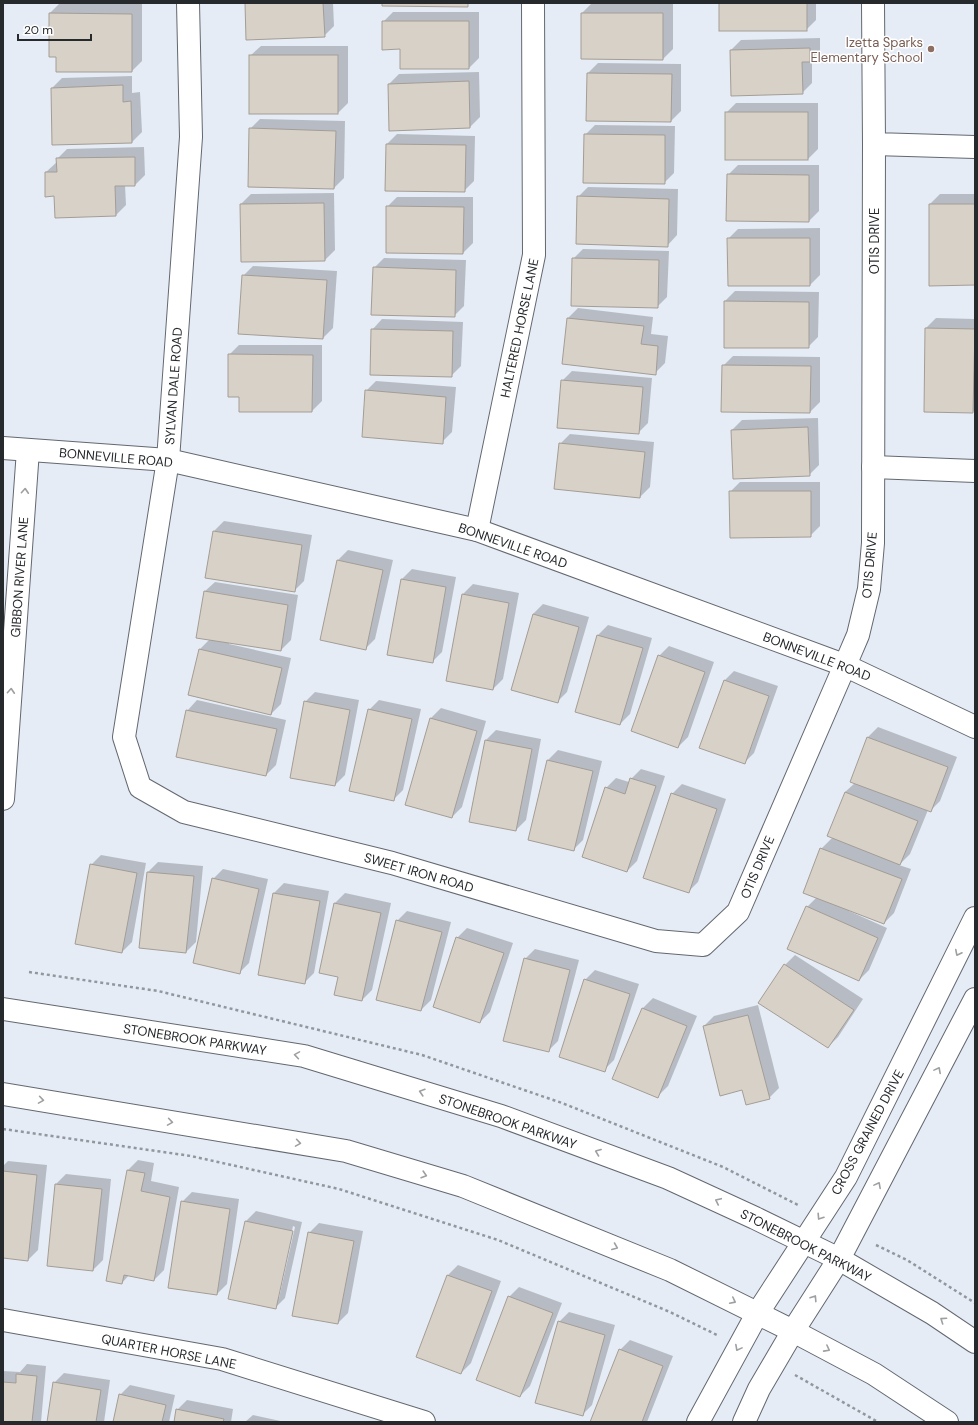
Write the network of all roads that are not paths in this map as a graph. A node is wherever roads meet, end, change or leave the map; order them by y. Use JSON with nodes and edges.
{"nodes":[{"id":1,"x":188,"y":3,"type":"edge"},
{"id":2,"x":533,"y":3,"type":"edge"},
{"id":3,"x":873,"y":3,"type":"edge"},
{"id":4,"x":874,"y":144,"type":"junction"},
{"id":5,"x":975,"y":147,"type":"edge"},
{"id":6,"x":3,"y":448,"type":"edge"},
{"id":7,"x":28,"y":450,"type":"junction"},
{"id":8,"x":168,"y":460,"type":"junction"},
{"id":9,"x":873,"y":467,"type":"junction"},
{"id":10,"x":975,"y":471,"type":"edge"},
{"id":11,"x":477,"y":530,"type":"junction"},
{"id":12,"x":844,"y":665,"type":"junction"},
{"id":13,"x":975,"y":727,"type":"edge"},
{"id":14,"x":140,"y":787,"type":"joint"},
{"id":15,"x":3,"y":799,"type":"edge"},
{"id":16,"x":975,"y":918,"type":"edge"},
{"id":17,"x":703,"y":945,"type":"joint"},
{"id":18,"x":975,"y":999,"type":"edge"},
{"id":19,"x":3,"y":1009,"type":"edge"},
{"id":20,"x":3,"y":1094,"type":"edge"},
{"id":21,"x":804,"y":1242,"type":"junction"},
{"id":22,"x":839,"y":1259,"type":"junction"},
{"id":23,"x":757,"y":1314,"type":"junction"},
{"id":24,"x":3,"y":1320,"type":"edge"},
{"id":25,"x":793,"y":1331,"type":"junction"},
{"id":26,"x":975,"y":1342,"type":"edge"},
{"id":27,"x":424,"y":1422,"type":"edge"},
{"id":28,"x":698,"y":1422,"type":"edge"},
{"id":29,"x":744,"y":1422,"type":"edge"},
{"id":30,"x":946,"y":1422,"type":"edge"}],
"edges":[{"from":1,"to":8,"type":"street","name":"SYLVAN DALE ROAD"},
{"from":2,"to":11,"type":"street","name":"HALTERED HORSE LANE"},
{"from":3,"to":4,"type":"street","name":"OTIS DRIVE"},
{"from":4,"to":5,"type":"street"},
{"from":4,"to":9,"type":"street","name":"OTIS DRIVE"},
{"from":6,"to":7,"type":"street","name":"BONNEVILLE ROAD"},
{"from":7,"to":8,"type":"street","name":"BONNEVILLE ROAD"},
{"from":15,"to":7,"type":"street","name":"GIBBON RIVER LANE","one_way":true},
{"from":8,"to":11,"type":"street","name":"BONNEVILLE ROAD"},
{"from":8,"to":14,"type":"street","name":"SYLVAN DALE ROAD"},
{"from":9,"to":10,"type":"street"},
{"from":9,"to":12,"type":"street","name":"OTIS DRIVE"},
{"from":11,"to":12,"type":"street","name":"BONNEVILLE ROAD"},
{"from":12,"to":13,"type":"street","name":"BONNEVILLE ROAD"},
{"from":12,"to":17,"type":"street","name":"OTIS DRIVE"},
{"from":14,"to":17,"type":"street","name":"SWEET IRON ROAD"},
{"from":16,"to":21,"type":"street","name":"CROSS GRAINED DRIVE","one_way":true},
{"from":22,"to":18,"type":"street","one_way":true},
{"from":21,"to":19,"type":"street","name":"STONEBROOK PARKWAY","one_way":true},
{"from":20,"to":23,"type":"street","one_way":true},
{"from":21,"to":22,"type":"street","name":"STONEBROOK PARKWAY"},
{"from":21,"to":23,"type":"street","name":"CROSS GRAINED DRIVE"},
{"from":25,"to":22,"type":"street","one_way":true},
{"from":26,"to":22,"type":"street","name":"STONEBROOK PARKWAY","one_way":true},
{"from":23,"to":25,"type":"street"},
{"from":23,"to":28,"type":"street","name":"CROSS GRAINED DRIVE","one_way":true},
{"from":24,"to":27,"type":"street","name":"QUARTER HORSE LANE"},
{"from":25,"to":29,"type":"street"},
{"from":25,"to":30,"type":"street","one_way":true}]}
